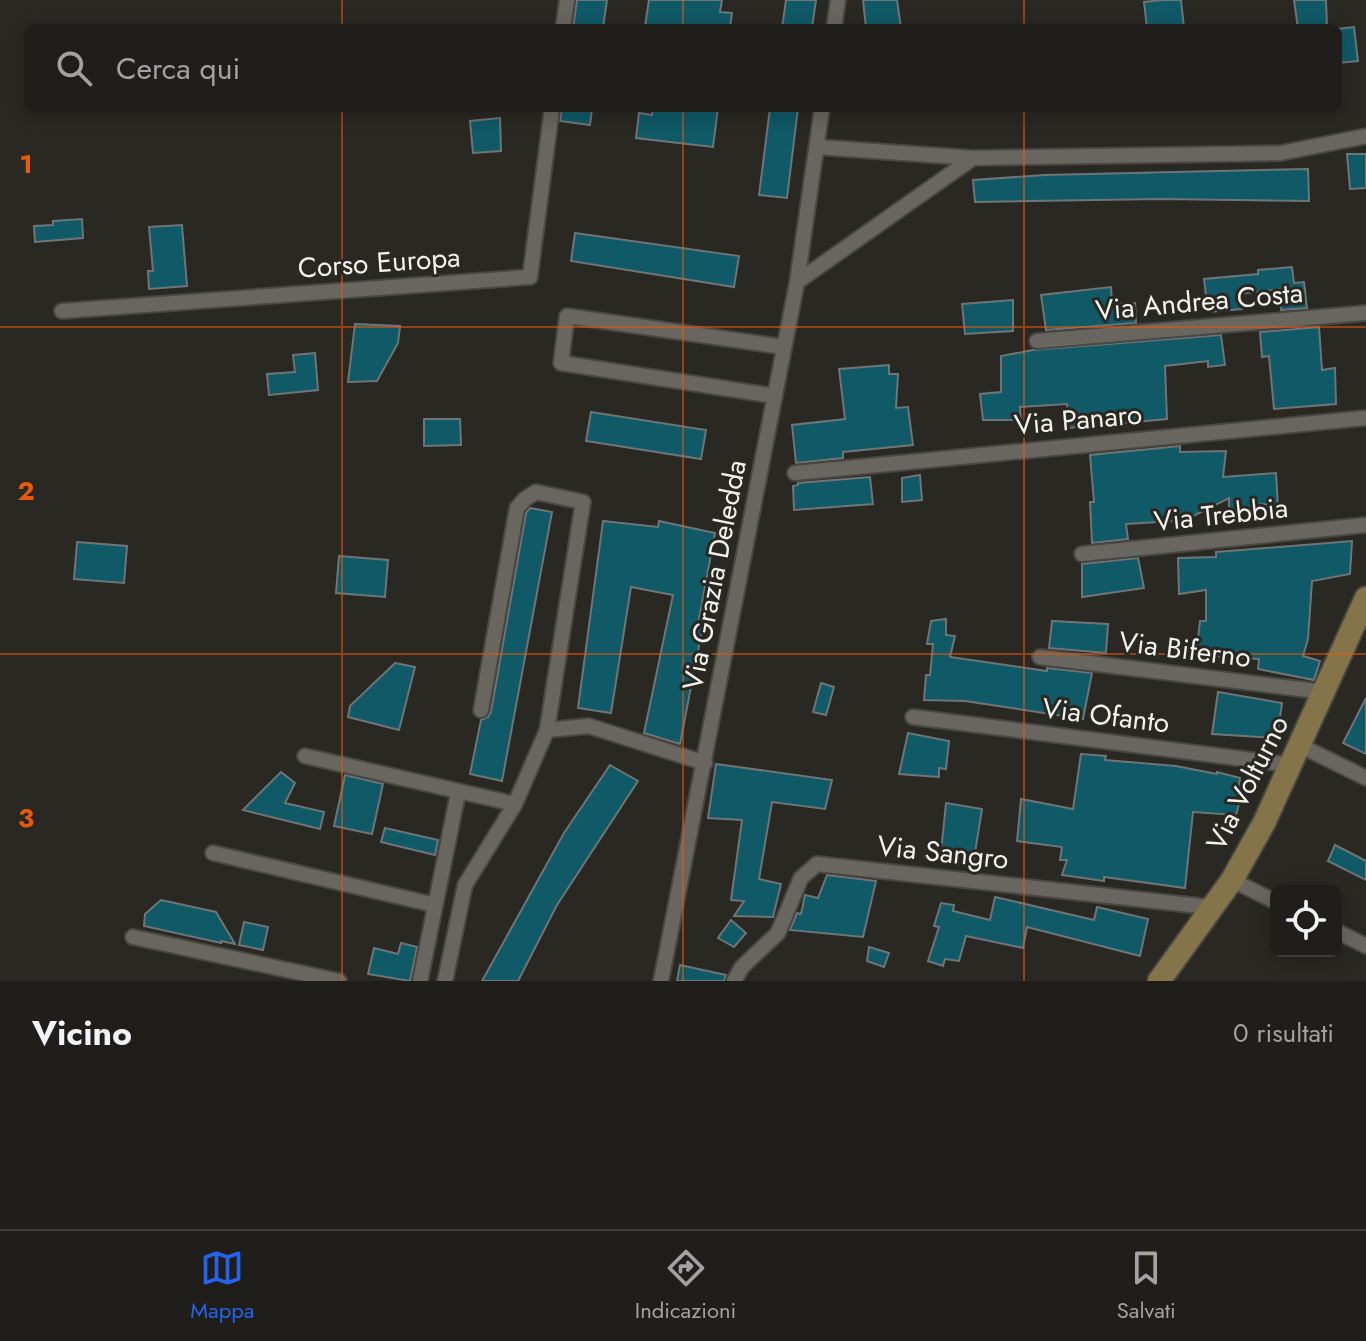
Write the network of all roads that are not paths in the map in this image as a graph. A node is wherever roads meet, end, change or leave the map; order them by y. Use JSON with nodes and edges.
{"nodes":[{"id":1,"x":567,"y":0,"type":"edge"},
{"id":2,"x":838,"y":0,"type":"edge"},
{"id":3,"x":564,"y":24,"type":"edge"},
{"id":4,"x":835,"y":24,"type":"edge"},
{"id":5,"x":551,"y":112,"type":"edge"},
{"id":6,"x":821,"y":112,"type":"edge"},
{"id":7,"x":1366,"y":136,"type":"edge"},
{"id":8,"x":817,"y":147,"type":"junction"},
{"id":9,"x":973,"y":158,"type":"junction"},
{"id":10,"x":797,"y":282,"type":"junction"},
{"id":11,"x":62,"y":311,"type":"dead end"},
{"id":12,"x":1366,"y":313,"type":"edge"},
{"id":13,"x":1037,"y":341,"type":"dead end"},
{"id":14,"x":784,"y":347,"type":"junction"},
{"id":15,"x":775,"y":396,"type":"junction"},
{"id":16,"x":1366,"y":418,"type":"edge"},
{"id":17,"x":795,"y":473,"type":"dead end"},
{"id":18,"x":1366,"y":525,"type":"edge"},
{"id":19,"x":1082,"y":554,"type":"dead end"},
{"id":20,"x":1366,"y":598,"type":"edge"},
{"id":21,"x":1040,"y":657,"type":"dead end"},
{"id":22,"x":1325,"y":692,"type":"junction"},
{"id":23,"x":481,"y":710,"type":"dead end"},
{"id":24,"x":913,"y":717,"type":"dead end"},
{"id":25,"x":547,"y":730,"type":"junction"},
{"id":26,"x":1296,"y":755,"type":"junction"},
{"id":27,"x":305,"y":756,"type":"dead end"},
{"id":28,"x":705,"y":763,"type":"junction"},
{"id":29,"x":1366,"y":778,"type":"edge"},
{"id":30,"x":458,"y":793,"type":"junction"},
{"id":31,"x":515,"y":804,"type":"junction"},
{"id":32,"x":213,"y":853,"type":"dead end"},
{"id":33,"x":1232,"y":880,"type":"junction"},
{"id":34,"x":1270,"y":899,"type":"edge"},
{"id":35,"x":435,"y":905,"type":"junction"},
{"id":36,"x":1209,"y":907,"type":"junction"},
{"id":37,"x":1342,"y":934,"type":"edge"},
{"id":38,"x":133,"y":937,"type":"dead end"},
{"id":39,"x":1366,"y":946,"type":"edge"},
{"id":40,"x":339,"y":981,"type":"edge"},
{"id":41,"x":420,"y":981,"type":"edge"},
{"id":42,"x":445,"y":981,"type":"edge"},
{"id":43,"x":661,"y":981,"type":"edge"},
{"id":44,"x":734,"y":981,"type":"edge"},
{"id":45,"x":1159,"y":981,"type":"edge"}],
"edges":[{"from":1,"to":3,"type":"street"},
{"from":2,"to":4,"type":"street"},
{"from":5,"to":11,"type":"street","name":"Corso Europa"},
{"from":6,"to":8,"type":"street","name":"Via Grazia Deledda"},
{"from":7,"to":9,"type":"street"},
{"from":8,"to":9,"type":"street"},
{"from":8,"to":10,"type":"street","name":"Via Grazia Deledda"},
{"from":9,"to":10,"type":"street"},
{"from":10,"to":14,"type":"street","name":"Via Grazia Deledda"},
{"from":12,"to":13,"type":"street","name":"Via Andrea Costa"},
{"from":14,"to":15,"type":"street","name":"Via Grazia Deledda"},
{"from":14,"to":15,"type":"street"},
{"from":15,"to":28,"type":"street","name":"Via Grazia Deledda"},
{"from":16,"to":17,"type":"street","name":"Via Panaro"},
{"from":18,"to":19,"type":"street","name":"Via Trebbia"},
{"from":20,"to":22,"type":"street","name":"Via Volturno"},
{"from":21,"to":22,"type":"street","name":"Via Biferno"},
{"from":22,"to":26,"type":"street","name":"Via Volturno"},
{"from":23,"to":25,"type":"street"},
{"from":24,"to":26,"type":"street","name":"Via Ofanto"},
{"from":25,"to":28,"type":"street"},
{"from":25,"to":31,"type":"street"},
{"from":26,"to":29,"type":"street","name":"Via Ofanto"},
{"from":26,"to":33,"type":"street","name":"Via Volturno"},
{"from":27,"to":30,"type":"street"},
{"from":28,"to":43,"type":"street","name":"Via Grazia Deledda"},
{"from":30,"to":31,"type":"street"},
{"from":30,"to":35,"type":"street"},
{"from":31,"to":42,"type":"street"},
{"from":32,"to":35,"type":"street"},
{"from":33,"to":34,"type":"street"},
{"from":33,"to":36,"type":"street","name":"Via Volturno"},
{"from":35,"to":41,"type":"street"},
{"from":36,"to":44,"type":"street","name":"Via Sangro"},
{"from":36,"to":45,"type":"street","name":"Via Volturno"},
{"from":37,"to":39,"type":"street"},
{"from":38,"to":40,"type":"street"}]}
